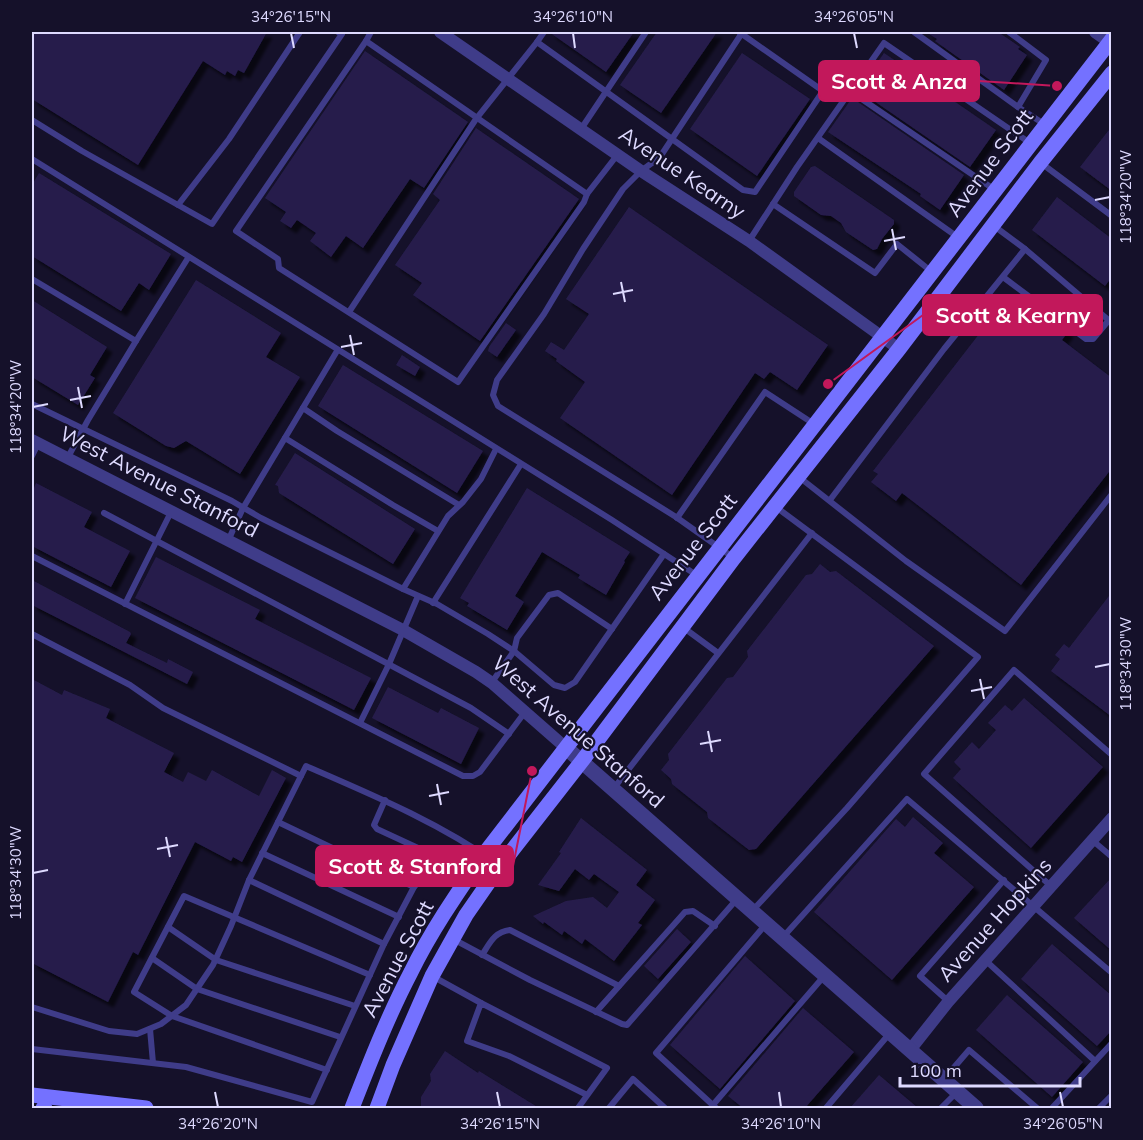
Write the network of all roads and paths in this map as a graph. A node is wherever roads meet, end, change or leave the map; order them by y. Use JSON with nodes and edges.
{"nodes":[{"id":1,"x":300,"y":32,"type":"edge"},
{"id":2,"x":338,"y":32,"type":"edge"},
{"id":3,"x":372,"y":32,"type":"edge"},
{"id":4,"x":440,"y":32,"type":"edge"},
{"id":5,"x":544,"y":32,"type":"edge"},
{"id":6,"x":646,"y":32,"type":"edge"},
{"id":7,"x":740,"y":32,"type":"edge"},
{"id":8,"x":914,"y":32,"type":"edge"},
{"id":9,"x":1009,"y":32,"type":"edge"},
{"id":10,"x":1095,"y":32,"type":"edge"},
{"id":11,"x":366,"y":41,"type":"junction"},
{"id":12,"x":1111,"y":41,"type":"edge"},
{"id":13,"x":537,"y":42,"type":"junction"},
{"id":14,"x":1112,"y":73,"type":"edge"},
{"id":15,"x":508,"y":79,"type":"junction"},
{"id":16,"x":605,"y":91,"type":"junction"},
{"id":17,"x":850,"y":91,"type":"junction"},
{"id":18,"x":1018,"y":107,"type":"junction"},
{"id":19,"x":476,"y":119,"type":"junction"},
{"id":20,"x":32,"y":120,"type":"edge"},
{"id":21,"x":1045,"y":125,"type":"junction"},
{"id":22,"x":581,"y":129,"type":"junction"},
{"id":23,"x":672,"y":138,"type":"junction"},
{"id":24,"x":818,"y":138,"type":"junction"},
{"id":25,"x":1031,"y":144,"type":"junction"},
{"id":26,"x":618,"y":154,"type":"junction"},
{"id":27,"x":32,"y":159,"type":"edge"},
{"id":28,"x":1040,"y":163,"type":"junction"},
{"id":29,"x":641,"y":171,"type":"junction"},
{"id":30,"x":995,"y":190,"type":"junction"},
{"id":31,"x":587,"y":194,"type":"junction"},
{"id":32,"x":773,"y":204,"type":"junction"},
{"id":33,"x":178,"y":205,"type":"junction"},
{"id":34,"x":1112,"y":216,"type":"edge"},
{"id":35,"x":993,"y":226,"type":"junction"},
{"id":36,"x":959,"y":238,"type":"junction"},
{"id":37,"x":749,"y":241,"type":"junction"},
{"id":38,"x":1025,"y":249,"type":"junction"},
{"id":39,"x":188,"y":258,"type":"junction"},
{"id":40,"x":933,"y":272,"type":"junction"},
{"id":41,"x":1003,"y":277,"type":"junction"},
{"id":42,"x":32,"y":279,"type":"edge"},
{"id":43,"x":349,"y":312,"type":"junction"},
{"id":44,"x":1110,"y":322,"type":"edge"},
{"id":45,"x":884,"y":337,"type":"junction"},
{"id":46,"x":136,"y":341,"type":"junction"},
{"id":47,"x":899,"y":349,"type":"junction"},
{"id":48,"x":337,"y":351,"type":"junction"},
{"id":49,"x":32,"y":404,"type":"edge"},
{"id":50,"x":303,"y":408,"type":"junction"},
{"id":51,"x":815,"y":424,"type":"junction"},
{"id":52,"x":82,"y":430,"type":"junction"},
{"id":53,"x":285,"y":438,"type":"junction"},
{"id":54,"x":35,"y":442,"type":"edge"},
{"id":55,"x":496,"y":449,"type":"junction"},
{"id":56,"x":32,"y":456,"type":"edge"},
{"id":57,"x":67,"y":459,"type":"junction"},
{"id":58,"x":521,"y":464,"type":"junction"},
{"id":59,"x":799,"y":477,"type":"junction"},
{"id":60,"x":1112,"y":494,"type":"edge"},
{"id":61,"x":830,"y":500,"type":"junction"},
{"id":62,"x":459,"y":505,"type":"junction"},
{"id":63,"x":776,"y":507,"type":"junction"},
{"id":64,"x":243,"y":508,"type":"junction"},
{"id":65,"x":171,"y":512,"type":"junction"},
{"id":66,"x":104,"y":513,"type":"dead end"},
{"id":67,"x":677,"y":518,"type":"junction"},
{"id":68,"x":438,"y":531,"type":"junction"},
{"id":69,"x":812,"y":532,"type":"junction"},
{"id":70,"x":157,"y":540,"type":"junction"},
{"id":71,"x":228,"y":541,"type":"junction"},
{"id":72,"x":720,"y":546,"type":"junction"},
{"id":73,"x":664,"y":554,"type":"junction"},
{"id":74,"x":32,"y":556,"type":"edge"},
{"id":75,"x":735,"y":558,"type":"junction"},
{"id":76,"x":698,"y":576,"type":"junction"},
{"id":77,"x":403,"y":589,"type":"junction"},
{"id":78,"x":418,"y":596,"type":"junction"},
{"id":79,"x":433,"y":603,"type":"junction"},
{"id":80,"x":125,"y":604,"type":"junction"},
{"id":81,"x":684,"y":628,"type":"junction"},
{"id":82,"x":403,"y":630,"type":"junction"},
{"id":83,"x":612,"y":630,"type":"junction"},
{"id":84,"x":32,"y":634,"type":"edge"},
{"id":85,"x":514,"y":651,"type":"junction"},
{"id":86,"x":717,"y":653,"type":"junction"},
{"id":87,"x":388,"y":664,"type":"junction"},
{"id":88,"x":492,"y":683,"type":"junction"},
{"id":89,"x":526,"y":712,"type":"junction"},
{"id":90,"x":360,"y":723,"type":"junction"},
{"id":91,"x":509,"y":734,"type":"junction"},
{"id":92,"x":565,"y":747,"type":"junction"},
{"id":93,"x":1112,"y":755,"type":"edge"},
{"id":94,"x":582,"y":761,"type":"junction"},
{"id":95,"x":301,"y":776,"type":"junction"},
{"id":96,"x":613,"y":789,"type":"junction"},
{"id":97,"x":386,"y":800,"type":"junction"},
{"id":98,"x":1112,"y":818,"type":"edge"},
{"id":99,"x":278,"y":822,"type":"junction"},
{"id":100,"x":1092,"y":840,"type":"junction"},
{"id":101,"x":262,"y":853,"type":"junction"},
{"id":102,"x":484,"y":854,"type":"junction"},
{"id":103,"x":1112,"y":856,"type":"edge"},
{"id":104,"x":500,"y":866,"type":"junction"},
{"id":105,"x":249,"y":880,"type":"junction"},
{"id":106,"x":1004,"y":880,"type":"junction"},
{"id":107,"x":1051,"y":886,"type":"junction"},
{"id":108,"x":414,"y":887,"type":"junction"},
{"id":109,"x":738,"y":899,"type":"junction"},
{"id":110,"x":1033,"y":906,"type":"junction"},
{"id":111,"x":752,"y":911,"type":"junction"},
{"id":112,"x":235,"y":916,"type":"junction"},
{"id":113,"x":399,"y":917,"type":"junction"},
{"id":114,"x":767,"y":924,"type":"junction"},
{"id":115,"x":715,"y":926,"type":"junction"},
{"id":116,"x":168,"y":927,"type":"junction"},
{"id":117,"x":783,"y":938,"type":"junction"},
{"id":118,"x":453,"y":939,"type":"junction"},
{"id":119,"x":384,"y":944,"type":"junction"},
{"id":120,"x":482,"y":955,"type":"junction"},
{"id":121,"x":152,"y":958,"type":"junction"},
{"id":122,"x":216,"y":960,"type":"junction"},
{"id":123,"x":985,"y":960,"type":"junction"},
{"id":124,"x":1112,"y":974,"type":"edge"},
{"id":125,"x":370,"y":975,"type":"junction"},
{"id":126,"x":825,"y":975,"type":"junction"},
{"id":127,"x":432,"y":976,"type":"junction"},
{"id":128,"x":620,"y":986,"type":"junction"},
{"id":129,"x":196,"y":989,"type":"junction"},
{"id":130,"x":948,"y":1002,"type":"junction"},
{"id":131,"x":481,"y":1003,"type":"junction"},
{"id":132,"x":355,"y":1006,"type":"junction"},
{"id":133,"x":32,"y":1007,"type":"edge"},
{"id":134,"x":596,"y":1012,"type":"junction"},
{"id":135,"x":172,"y":1016,"type":"junction"},
{"id":136,"x":150,"y":1029,"type":"junction"},
{"id":137,"x":891,"y":1033,"type":"junction"},
{"id":138,"x":340,"y":1038,"type":"junction"},
{"id":139,"x":1112,"y":1043,"type":"edge"},
{"id":140,"x":32,"y":1049,"type":"edge"},
{"id":141,"x":909,"y":1050,"type":"junction"},
{"id":142,"x":1095,"y":1061,"type":"junction"},
{"id":143,"x":153,"y":1063,"type":"junction"},
{"id":144,"x":327,"y":1070,"type":"junction"},
{"id":145,"x":943,"y":1080,"type":"junction"},
{"id":146,"x":957,"y":1092,"type":"junction"},
{"id":147,"x":32,"y":1095,"type":"edge"},
{"id":148,"x":587,"y":1095,"type":"junction"},
{"id":149,"x":1112,"y":1095,"type":"edge"},
{"id":150,"x":714,"y":1107,"type":"edge"},
{"id":151,"x":146,"y":1108,"type":"edge"},
{"id":152,"x":352,"y":1108,"type":"edge"},
{"id":153,"x":377,"y":1108,"type":"edge"},
{"id":154,"x":578,"y":1108,"type":"edge"},
{"id":155,"x":609,"y":1108,"type":"edge"},
{"id":156,"x":666,"y":1108,"type":"edge"},
{"id":157,"x":826,"y":1108,"type":"edge"},
{"id":158,"x":942,"y":1108,"type":"edge"},
{"id":159,"x":976,"y":1108,"type":"edge"},
{"id":160,"x":1037,"y":1108,"type":"edge"},
{"id":161,"x":1052,"y":1108,"type":"edge"},
{"id":162,"x":1099,"y":1108,"type":"edge"}],
"edges":[{"from":1,"to":33,"type":"lane"},
{"from":2,"to":33,"type":"lane"},
{"from":3,"to":11,"type":"lane"},
{"from":4,"to":15,"type":"street","name":"Avenue Kearny"},
{"from":5,"to":13,"type":"lane"},
{"from":6,"to":16,"type":"lane"},
{"from":7,"to":23,"type":"lane"},
{"from":7,"to":23,"type":"lane"},
{"from":8,"to":18,"type":"lane"},
{"from":9,"to":18,"type":"lane"},
{"from":10,"to":12,"type":"street"},
{"from":11,"to":19,"type":"lane"},
{"from":11,"to":43,"type":"lane"},
{"from":12,"to":21,"type":"main road","name":"Avenue Scott"},
{"from":13,"to":15,"type":"lane"},
{"from":13,"to":16,"type":"lane"},
{"from":14,"to":28,"type":"main road","name":"Avenue Scott"},
{"from":15,"to":19,"type":"lane"},
{"from":15,"to":22,"type":"street","name":"Avenue Kearny"},
{"from":16,"to":22,"type":"lane"},
{"from":16,"to":23,"type":"lane"},
{"from":17,"to":24,"type":"lane"},
{"from":17,"to":25,"type":"lane"},
{"from":17,"to":30,"type":"lane"},
{"from":18,"to":21,"type":"lane"},
{"from":19,"to":31,"type":"lane"},
{"from":19,"to":43,"type":"lane"},
{"from":20,"to":33,"type":"lane"},
{"from":21,"to":25,"type":"main road","name":"Avenue Scott"},
{"from":22,"to":26,"type":"street","name":"Avenue Kearny"},
{"from":23,"to":29,"type":"lane"},
{"from":24,"to":32,"type":"lane"},
{"from":24,"to":36,"type":"lane"},
{"from":25,"to":30,"type":"main road","name":"Avenue Scott"},
{"from":26,"to":29,"type":"street","name":"Avenue Kearny"},
{"from":26,"to":31,"type":"lane"},
{"from":27,"to":39,"type":"lane"},
{"from":28,"to":34,"type":"lane"},
{"from":28,"to":35,"type":"main road","name":"Avenue Scott"},
{"from":29,"to":37,"type":"street","name":"Avenue Kearny"},
{"from":29,"to":67,"type":"lane"},
{"from":30,"to":36,"type":"main road","name":"Avenue Scott"},
{"from":31,"to":43,"type":"lane"},
{"from":32,"to":37,"type":"lane"},
{"from":32,"to":40,"type":"lane"},
{"from":35,"to":38,"type":"lane"},
{"from":35,"to":47,"type":"main road","name":"Avenue Scott"},
{"from":36,"to":40,"type":"main road","name":"Avenue Scott"},
{"from":37,"to":45,"type":"street","name":"Avenue Kearny"},
{"from":38,"to":41,"type":"lane"},
{"from":38,"to":44,"type":"lane"},
{"from":39,"to":46,"type":"lane"},
{"from":39,"to":48,"type":"lane"},
{"from":40,"to":45,"type":"main road","name":"Avenue Scott"},
{"from":41,"to":44,"type":"lane"},
{"from":41,"to":61,"type":"lane"},
{"from":42,"to":46,"type":"lane"},
{"from":45,"to":47,"type":"street","name":"Avenue Kearny"},
{"from":45,"to":51,"type":"main road","name":"Avenue Scott"},
{"from":46,"to":52,"type":"lane"},
{"from":47,"to":59,"type":"main road","name":"Avenue Scott"},
{"from":48,"to":50,"type":"lane"},
{"from":48,"to":55,"type":"lane"},
{"from":49,"to":52,"type":"lane"},
{"from":50,"to":53,"type":"lane"},
{"from":50,"to":62,"type":"lane"},
{"from":51,"to":67,"type":"lane"},
{"from":51,"to":72,"type":"main road","name":"Avenue Scott"},
{"from":52,"to":57,"type":"lane"},
{"from":52,"to":64,"type":"lane"},
{"from":53,"to":64,"type":"lane"},
{"from":53,"to":68,"type":"lane"},
{"from":54,"to":56,"type":"lane"},
{"from":54,"to":57,"type":"street","name":"West Avenue Stanford"},
{"from":55,"to":58,"type":"lane"},
{"from":55,"to":62,"type":"lane"},
{"from":57,"to":65,"type":"street","name":"West Avenue Stanford"},
{"from":58,"to":73,"type":"lane"},
{"from":58,"to":79,"type":"lane"},
{"from":59,"to":61,"type":"lane"},
{"from":59,"to":63,"type":"main road","name":"Avenue Scott"},
{"from":60,"to":61,"type":"lane"},
{"from":62,"to":68,"type":"lane"},
{"from":63,"to":69,"type":"lane"},
{"from":63,"to":75,"type":"main road","name":"Avenue Scott"},
{"from":64,"to":71,"type":"lane"},
{"from":64,"to":77,"type":"lane"},
{"from":65,"to":70,"type":"lane"},
{"from":65,"to":71,"type":"street","name":"West Avenue Stanford"},
{"from":66,"to":70,"type":"lane"},
{"from":67,"to":72,"type":"lane"},
{"from":68,"to":77,"type":"lane"},
{"from":69,"to":86,"type":"lane"},
{"from":69,"to":111,"type":"lane"},
{"from":70,"to":80,"type":"lane"},
{"from":70,"to":87,"type":"lane"},
{"from":71,"to":82,"type":"street","name":"West Avenue Stanford"},
{"from":72,"to":75,"type":"lane"},
{"from":72,"to":76,"type":"main road","name":"Avenue Scott"},
{"from":73,"to":76,"type":"lane"},
{"from":73,"to":83,"type":"lane"},
{"from":74,"to":80,"type":"lane"},
{"from":75,"to":81,"type":"main road","name":"Avenue Scott"},
{"from":76,"to":92,"type":"main road","name":"Avenue Scott"},
{"from":77,"to":78,"type":"lane"},
{"from":78,"to":79,"type":"lane"},
{"from":78,"to":82,"type":"lane"},
{"from":79,"to":85,"type":"lane"},
{"from":80,"to":90,"type":"lane"},
{"from":81,"to":86,"type":"lane"},
{"from":81,"to":94,"type":"main road","name":"Avenue Scott"},
{"from":82,"to":87,"type":"lane"},
{"from":82,"to":88,"type":"street","name":"West Avenue Stanford"},
{"from":83,"to":85,"type":"lane"},
{"from":83,"to":85,"type":"lane"},
{"from":84,"to":95,"type":"lane"},
{"from":85,"to":88,"type":"lane"},
{"from":86,"to":96,"type":"lane"},
{"from":87,"to":90,"type":"lane"},
{"from":87,"to":91,"type":"lane"},
{"from":88,"to":89,"type":"street","name":"West Avenue Stanford"},
{"from":89,"to":91,"type":"lane"},
{"from":89,"to":92,"type":"street","name":"West Avenue Stanford"},
{"from":90,"to":91,"type":"lane"},
{"from":92,"to":94,"type":"street","name":"West Avenue Stanford"},
{"from":92,"to":102,"type":"main road","name":"Avenue Scott"},
{"from":93,"to":107,"type":"lane"},
{"from":94,"to":96,"type":"street","name":"West Avenue Stanford"},
{"from":94,"to":104,"type":"main road","name":"Avenue Scott"},
{"from":95,"to":97,"type":"lane"},
{"from":95,"to":99,"type":"lane"},
{"from":96,"to":109,"type":"street","name":"West Avenue Stanford"},
{"from":97,"to":102,"type":"lane"},
{"from":97,"to":108,"type":"lane"},
{"from":98,"to":100,"type":"street","name":"Avenue Hopkins"},
{"from":99,"to":101,"type":"lane"},
{"from":99,"to":108,"type":"lane"},
{"from":100,"to":103,"type":"lane"},
{"from":100,"to":107,"type":"street","name":"Avenue Hopkins"},
{"from":101,"to":105,"type":"lane"},
{"from":101,"to":113,"type":"lane"},
{"from":102,"to":104,"type":"lane"},
{"from":102,"to":152,"type":"main road","name":"Avenue Scott"},
{"from":104,"to":118,"type":"main road","name":"Avenue Scott"},
{"from":105,"to":112,"type":"lane"},
{"from":105,"to":119,"type":"lane"},
{"from":106,"to":110,"type":"lane"},
{"from":106,"to":117,"type":"lane"},
{"from":106,"to":130,"type":"lane"},
{"from":107,"to":110,"type":"street","name":"Avenue Hopkins"},
{"from":108,"to":113,"type":"lane"},
{"from":109,"to":111,"type":"street","name":"West Avenue Stanford"},
{"from":109,"to":115,"type":"lane"},
{"from":110,"to":123,"type":"street","name":"Avenue Hopkins"},
{"from":110,"to":124,"type":"lane"},
{"from":111,"to":114,"type":"street","name":"West Avenue Stanford"},
{"from":112,"to":116,"type":"lane"},
{"from":112,"to":122,"type":"lane"},
{"from":112,"to":125,"type":"lane"},
{"from":113,"to":119,"type":"lane"},
{"from":114,"to":117,"type":"street","name":"West Avenue Stanford"},
{"from":114,"to":150,"type":"lane"},
{"from":115,"to":128,"type":"lane"},
{"from":115,"to":134,"type":"lane"},
{"from":116,"to":121,"type":"lane"},
{"from":116,"to":122,"type":"lane"},
{"from":117,"to":126,"type":"street","name":"West Avenue Stanford"},
{"from":118,"to":120,"type":"lane"},
{"from":118,"to":127,"type":"main road","name":"Avenue Scott"},
{"from":119,"to":125,"type":"lane"},
{"from":120,"to":128,"type":"lane"},
{"from":120,"to":134,"type":"lane"},
{"from":121,"to":129,"type":"lane"},
{"from":121,"to":135,"type":"lane"},
{"from":122,"to":129,"type":"lane"},
{"from":122,"to":132,"type":"lane"},
{"from":123,"to":130,"type":"street","name":"Avenue Hopkins"},
{"from":123,"to":142,"type":"lane"},
{"from":125,"to":132,"type":"lane"},
{"from":126,"to":137,"type":"street","name":"West Avenue Stanford"},
{"from":126,"to":150,"type":"lane"},
{"from":127,"to":131,"type":"lane"},
{"from":127,"to":153,"type":"main road","name":"Avenue Scott"},
{"from":128,"to":134,"type":"lane"},
{"from":129,"to":135,"type":"lane"},
{"from":129,"to":138,"type":"lane"},
{"from":130,"to":141,"type":"street","name":"Avenue Hopkins"},
{"from":131,"to":148,"type":"lane"},
{"from":131,"to":148,"type":"lane"},
{"from":132,"to":138,"type":"lane"},
{"from":133,"to":136,"type":"lane"},
{"from":135,"to":136,"type":"lane"},
{"from":135,"to":144,"type":"lane"},
{"from":136,"to":143,"type":"lane"},
{"from":137,"to":141,"type":"street","name":"West Avenue Stanford"},
{"from":137,"to":157,"type":"lane"},
{"from":138,"to":144,"type":"lane"},
{"from":139,"to":142,"type":"lane"},
{"from":140,"to":143,"type":"lane"},
{"from":141,"to":145,"type":"street","name":"West Avenue Stanford"},
{"from":142,"to":161,"type":"lane"},
{"from":143,"to":144,"type":"lane"},
{"from":145,"to":146,"type":"street","name":"West Avenue Stanford"},
{"from":145,"to":160,"type":"lane"},
{"from":146,"to":158,"type":"lane"},
{"from":146,"to":159,"type":"street","name":"West Avenue Stanford"},
{"from":147,"to":151,"type":"main road"},
{"from":148,"to":154,"type":"lane"},
{"from":149,"to":162,"type":"lane"},
{"from":155,"to":156,"type":"lane"}]}
